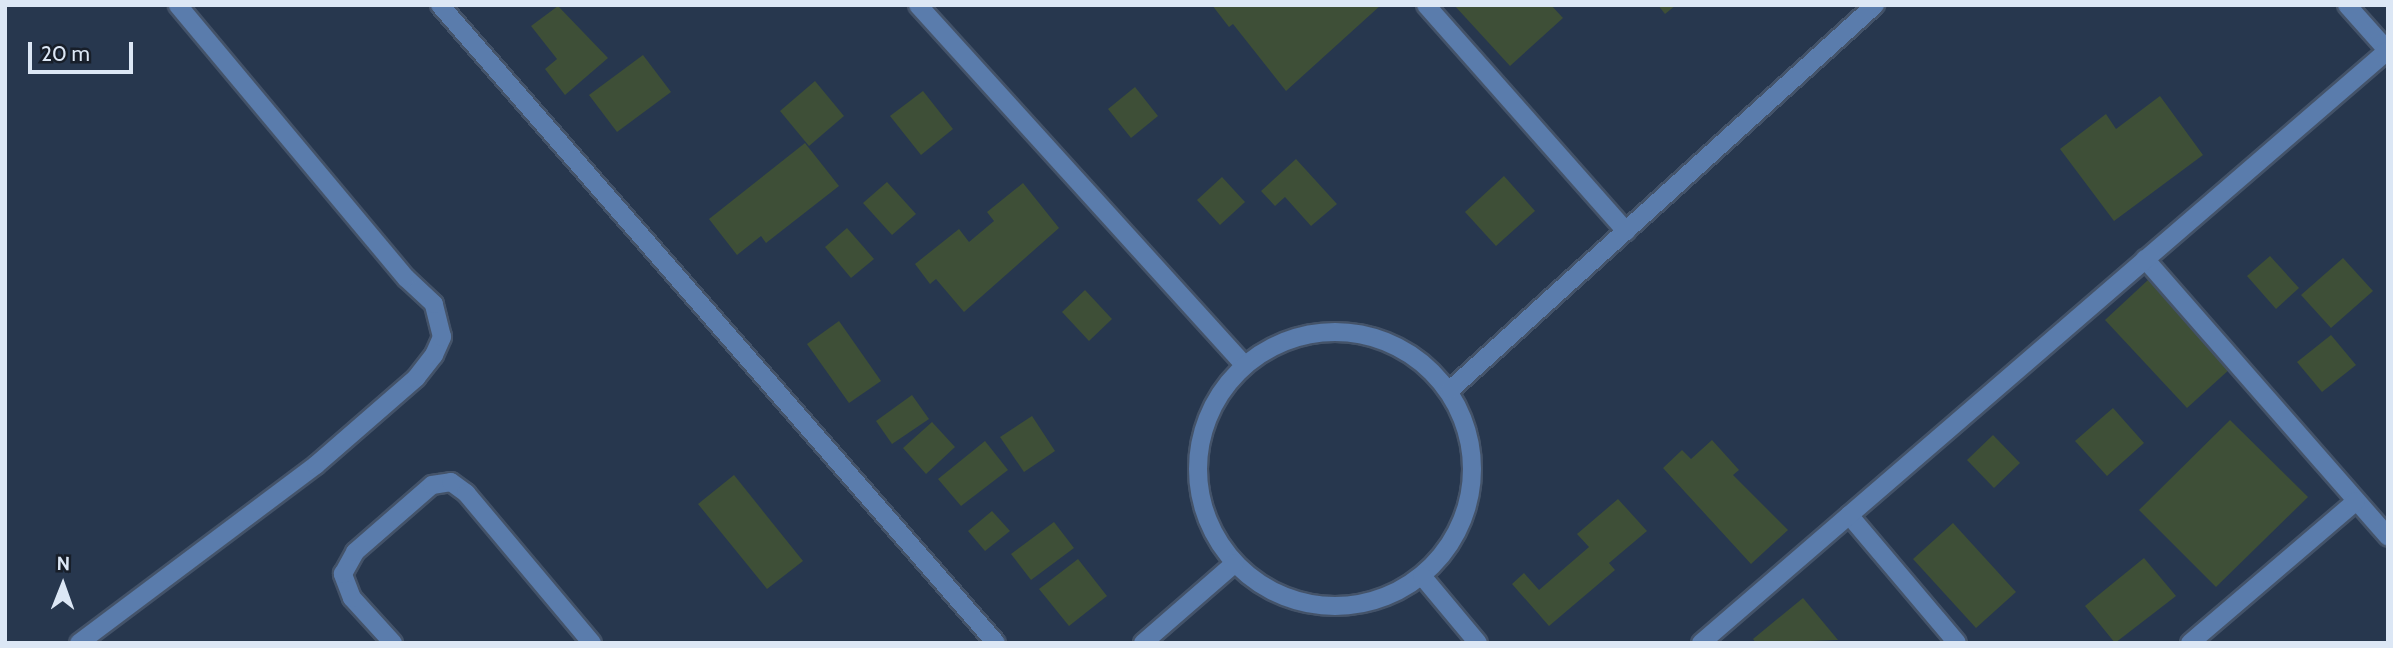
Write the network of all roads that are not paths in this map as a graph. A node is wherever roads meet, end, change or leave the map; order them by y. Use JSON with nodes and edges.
{"nodes":[{"id":1,"x":178,"y":5,"type":"edge"},
{"id":2,"x":440,"y":5,"type":"edge"},
{"id":3,"x":918,"y":5,"type":"edge"},
{"id":4,"x":1426,"y":5,"type":"edge"},
{"id":5,"x":1875,"y":5,"type":"edge"},
{"id":6,"x":2347,"y":5,"type":"edge"},
{"id":7,"x":2388,"y":51,"type":"edge"},
{"id":8,"x":1626,"y":231,"type":"junction"},
{"id":9,"x":2146,"y":259,"type":"junction"},
{"id":10,"x":1244,"y":364,"type":"junction"},
{"id":11,"x":1449,"y":391,"type":"junction"},
{"id":12,"x":2356,"y":501,"type":"junction"},
{"id":13,"x":1849,"y":515,"type":"junction"},
{"id":14,"x":2388,"y":537,"type":"edge"},
{"id":15,"x":1234,"y":564,"type":"junction"},
{"id":16,"x":1422,"y":576,"type":"junction"},
{"id":17,"x":79,"y":643,"type":"edge"},
{"id":18,"x":393,"y":643,"type":"edge"},
{"id":19,"x":592,"y":643,"type":"edge"},
{"id":20,"x":996,"y":643,"type":"edge"},
{"id":21,"x":1143,"y":643,"type":"edge"},
{"id":22,"x":1478,"y":643,"type":"edge"},
{"id":23,"x":1701,"y":643,"type":"edge"},
{"id":24,"x":1957,"y":643,"type":"edge"},
{"id":25,"x":2190,"y":643,"type":"edge"}],
"edges":[{"from":1,"to":17,"type":"street"},
{"from":2,"to":20,"type":"street"},
{"from":3,"to":10,"type":"street"},
{"from":4,"to":8,"type":"street"},
{"from":5,"to":8,"type":"street"},
{"from":6,"to":7,"type":"street"},
{"from":7,"to":9,"type":"street"},
{"from":8,"to":11,"type":"street"},
{"from":9,"to":12,"type":"street"},
{"from":9,"to":13,"type":"street"},
{"from":10,"to":11,"type":"street"},
{"from":10,"to":15,"type":"street"},
{"from":11,"to":16,"type":"street"},
{"from":12,"to":14,"type":"street"},
{"from":12,"to":25,"type":"street"},
{"from":13,"to":23,"type":"street"},
{"from":13,"to":24,"type":"street"},
{"from":15,"to":16,"type":"street"},
{"from":15,"to":21,"type":"street"},
{"from":16,"to":22,"type":"street"},
{"from":18,"to":19,"type":"street"}]}
